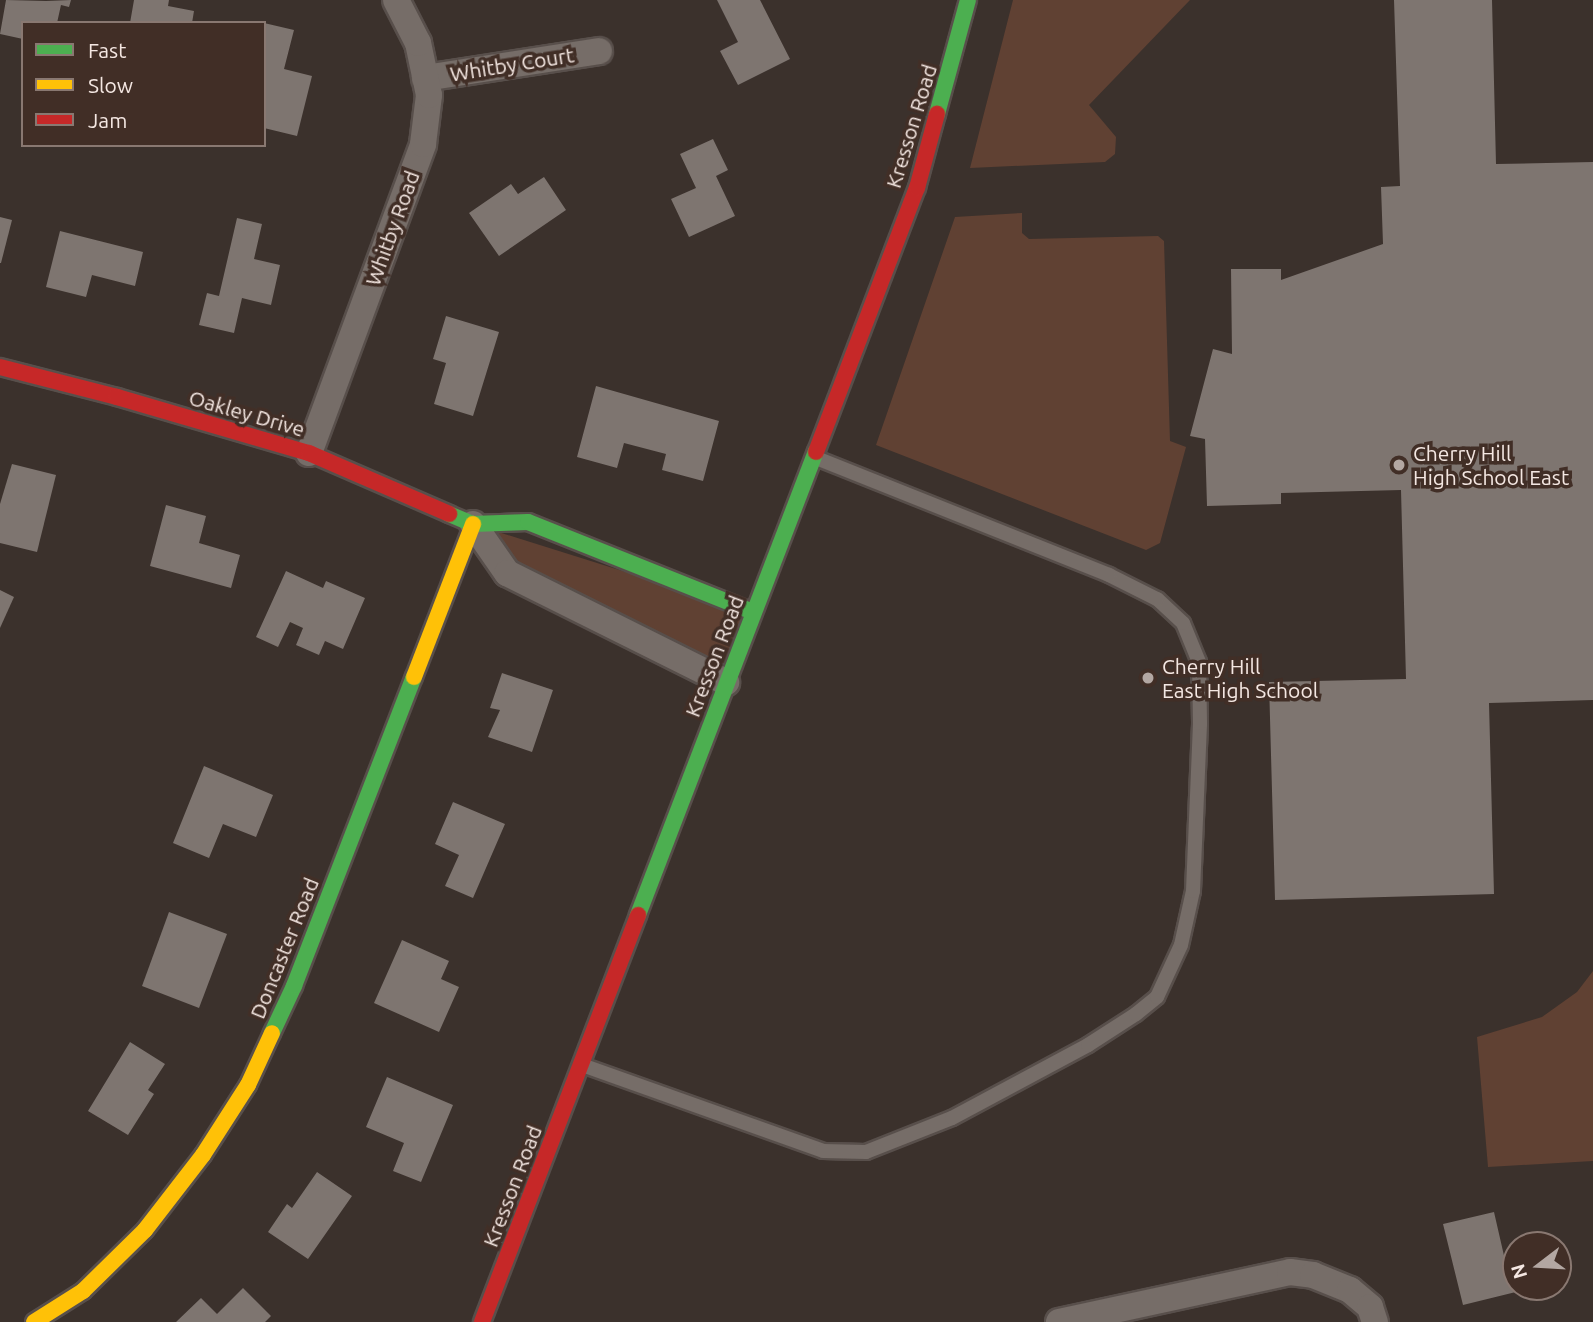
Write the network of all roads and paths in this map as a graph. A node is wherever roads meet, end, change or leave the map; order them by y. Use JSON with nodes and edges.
{"nodes":[{"id":1,"x":396,"y":0,"type":"edge"},
{"id":2,"x":968,"y":0,"type":"edge"},
{"id":3,"x":599,"y":51,"type":"dead end"},
{"id":4,"x":425,"y":78,"type":"junction"},
{"id":5,"x":0,"y":367,"type":"edge"},
{"id":6,"x":309,"y":453,"type":"junction"},
{"id":7,"x":812,"y":457,"type":"junction"},
{"id":8,"x":472,"y":524,"type":"junction"},
{"id":9,"x":753,"y":612,"type":"junction"},
{"id":10,"x":726,"y":682,"type":"junction"},
{"id":11,"x":580,"y":1065,"type":"junction"},
{"id":12,"x":34,"y":1322,"type":"edge"},
{"id":13,"x":482,"y":1322,"type":"edge"},
{"id":14,"x":1059,"y":1322,"type":"edge"},
{"id":15,"x":1375,"y":1322,"type":"edge"}],
"edges":[{"from":1,"to":4,"type":"street","name":"Whitby Road"},
{"from":2,"to":7,"type":"street","name":"Kresson Road"},
{"from":3,"to":4,"type":"street","name":"Whitby Court"},
{"from":4,"to":6,"type":"street","name":"Whitby Road"},
{"from":5,"to":6,"type":"street","name":"Oakley Drive"},
{"from":6,"to":8,"type":"street","name":"Oakley Drive"},
{"from":7,"to":9,"type":"street","name":"Kresson Road"},
{"from":7,"to":11,"type":"lane"},
{"from":8,"to":9,"type":"street"},
{"from":8,"to":10,"type":"street"},
{"from":8,"to":12,"type":"street","name":"Doncaster Road"},
{"from":9,"to":10,"type":"street","name":"Kresson Road"},
{"from":10,"to":11,"type":"street","name":"Kresson Road"},
{"from":11,"to":13,"type":"street","name":"Kresson Road"},
{"from":14,"to":15,"type":"street"}]}
